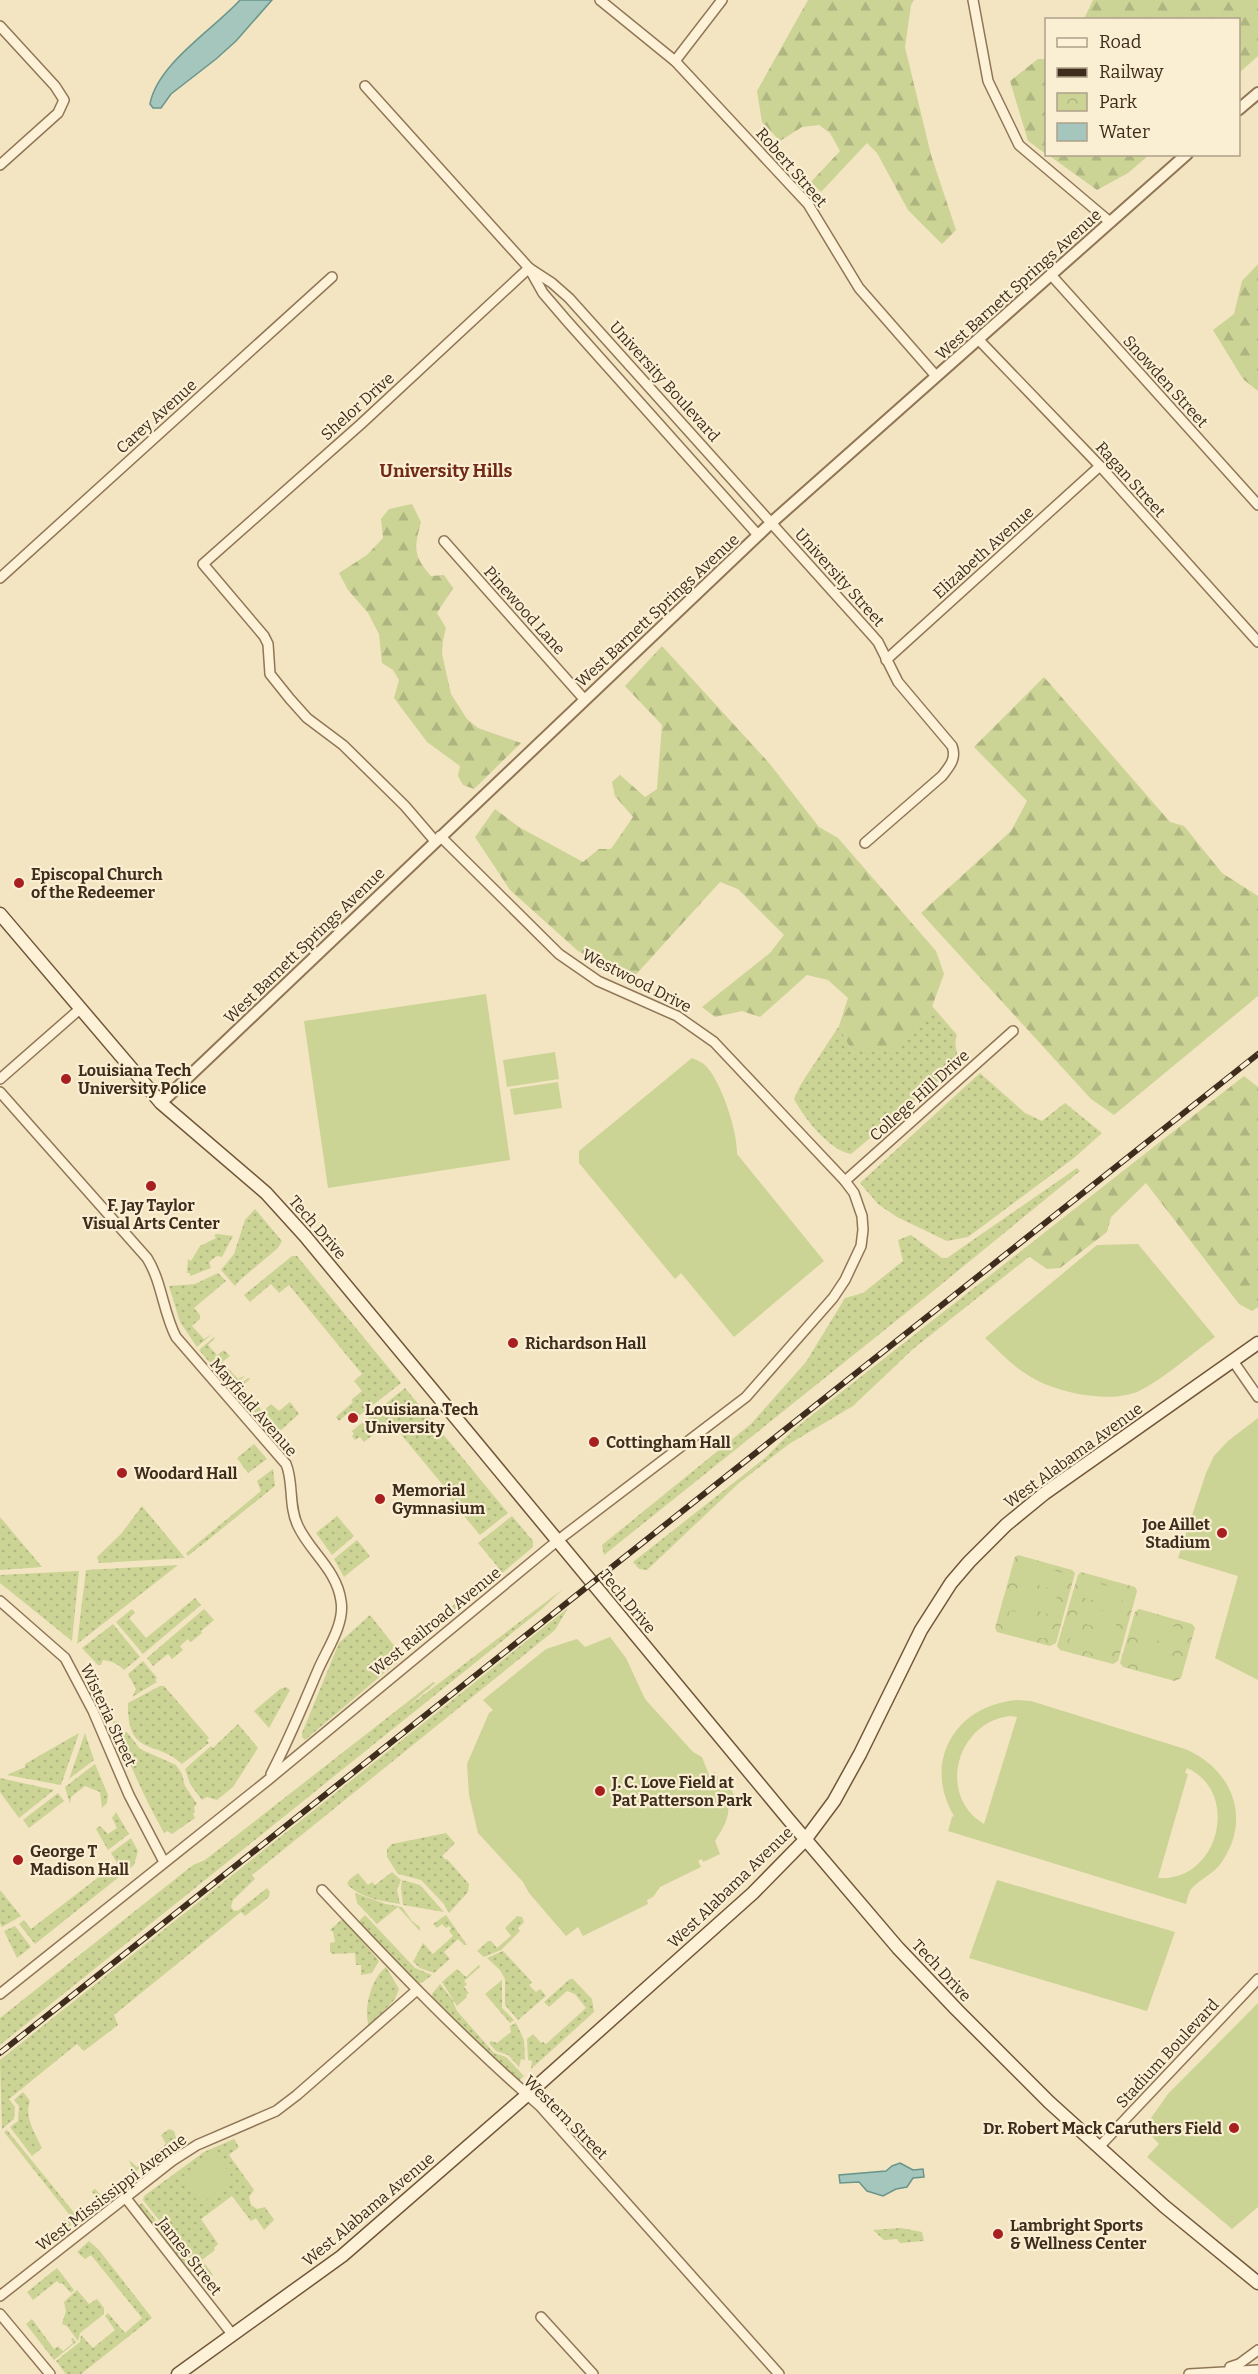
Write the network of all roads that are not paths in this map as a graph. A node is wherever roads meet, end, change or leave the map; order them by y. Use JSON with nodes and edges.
{"nodes":[{"id":1,"x":600,"y":0,"type":"edge"},
{"id":2,"x":723,"y":0,"type":"edge"},
{"id":3,"x":973,"y":0,"type":"edge"},
{"id":4,"x":0,"y":26,"type":"edge"},
{"id":5,"x":675,"y":61,"type":"junction"},
{"id":6,"x":365,"y":86,"type":"dead end"},
{"id":7,"x":1258,"y":93,"type":"edge"},
{"id":8,"x":1240,"y":109,"type":"edge"},
{"id":9,"x":1185,"y":156,"type":"edge"},
{"id":10,"x":0,"y":165,"type":"edge"},
{"id":11,"x":1110,"y":222,"type":"junction"},
{"id":12,"x":529,"y":268,"type":"junction"},
{"id":13,"x":1052,"y":276,"type":"junction"},
{"id":14,"x":332,"y":277,"type":"dead end"},
{"id":15,"x":978,"y":339,"type":"junction"},
{"id":16,"x":936,"y":376,"type":"junction"},
{"id":17,"x":1100,"y":466,"type":"junction"},
{"id":18,"x":1258,"y":505,"type":"edge"},
{"id":19,"x":771,"y":523,"type":"junction"},
{"id":20,"x":758,"y":535,"type":"junction"},
{"id":21,"x":444,"y":542,"type":"dead end"},
{"id":22,"x":203,"y":564,"type":"joint"},
{"id":23,"x":0,"y":578,"type":"edge"},
{"id":24,"x":1258,"y":642,"type":"edge"},
{"id":25,"x":886,"y":660,"type":"junction"},
{"id":26,"x":584,"y":699,"type":"junction"},
{"id":27,"x":437,"y":838,"type":"junction"},
{"id":28,"x":865,"y":843,"type":"dead end"},
{"id":29,"x":0,"y":915,"type":"edge"},
{"id":30,"x":81,"y":1008,"type":"junction"},
{"id":31,"x":1013,"y":1031,"type":"dead end"},
{"id":32,"x":0,"y":1079,"type":"edge"},
{"id":33,"x":0,"y":1092,"type":"edge"},
{"id":34,"x":161,"y":1103,"type":"junction"},
{"id":35,"x":845,"y":1181,"type":"junction"},
{"id":36,"x":861,"y":1246,"type":"joint"},
{"id":37,"x":1258,"y":1342,"type":"edge"},
{"id":38,"x":1233,"y":1361,"type":"junction"},
{"id":39,"x":1258,"y":1397,"type":"edge"},
{"id":40,"x":557,"y":1541,"type":"junction"},
{"id":41,"x":0,"y":1601,"type":"edge"},
{"id":42,"x":268,"y":1780,"type":"junction"},
{"id":43,"x":805,"y":1840,"type":"junction"},
{"id":44,"x":164,"y":1862,"type":"junction"},
{"id":45,"x":322,"y":1890,"type":"dead end"},
{"id":46,"x":1258,"y":1979,"type":"edge"},
{"id":47,"x":417,"y":1990,"type":"junction"},
{"id":48,"x":0,"y":1994,"type":"edge"},
{"id":49,"x":527,"y":2095,"type":"junction"},
{"id":50,"x":1099,"y":2148,"type":"junction"},
{"id":51,"x":125,"y":2197,"type":"junction"},
{"id":52,"x":1258,"y":2283,"type":"edge"},
{"id":53,"x":0,"y":2296,"type":"edge"},
{"id":54,"x":0,"y":2314,"type":"edge"},
{"id":55,"x":542,"y":2318,"type":"dead end"},
{"id":56,"x":232,"y":2334,"type":"junction"},
{"id":57,"x":1258,"y":2350,"type":"edge"},
{"id":58,"x":1258,"y":2370,"type":"edge"},
{"id":59,"x":1218,"y":2371,"type":"junction"},
{"id":60,"x":50,"y":2374,"type":"edge"},
{"id":61,"x":178,"y":2374,"type":"edge"},
{"id":62,"x":592,"y":2374,"type":"edge"},
{"id":63,"x":779,"y":2374,"type":"edge"},
{"id":64,"x":1189,"y":2374,"type":"edge"}],
"edges":[{"from":1,"to":5,"type":"street","name":"Robert Street"},
{"from":2,"to":5,"type":"street"},
{"from":3,"to":11,"type":"street"},
{"from":4,"to":10,"type":"street"},
{"from":5,"to":16,"type":"street","name":"Robert Street"},
{"from":6,"to":12,"type":"street","name":"University Boulevard"},
{"from":7,"to":8,"type":"street"},
{"from":9,"to":11,"type":"street","name":"West Barnett Springs Avenue"},
{"from":11,"to":13,"type":"street","name":"West Barnett Springs Avenue"},
{"from":12,"to":19,"type":"street","name":"University Boulevard"},
{"from":12,"to":20,"type":"street","name":"University Boulevard"},
{"from":12,"to":22,"type":"street","name":"Shelor Drive"},
{"from":13,"to":15,"type":"street","name":"West Barnett Springs Avenue"},
{"from":13,"to":18,"type":"street","name":"Snowden Street"},
{"from":14,"to":23,"type":"street","name":"Carey Avenue"},
{"from":15,"to":16,"type":"street","name":"West Barnett Springs Avenue"},
{"from":15,"to":17,"type":"street","name":"Ragan Street"},
{"from":16,"to":19,"type":"street","name":"West Barnett Springs Avenue"},
{"from":17,"to":24,"type":"street","name":"Ragan Street"},
{"from":17,"to":25,"type":"street","name":"Elizabeth Avenue"},
{"from":19,"to":20,"type":"street","name":"West Barnett Springs Avenue"},
{"from":19,"to":25,"type":"street","name":"University Street"},
{"from":20,"to":26,"type":"street","name":"West Barnett Springs Avenue"},
{"from":21,"to":26,"type":"street","name":"Pinewood Lane"},
{"from":22,"to":27,"type":"street","name":"Westwood Drive"},
{"from":25,"to":28,"type":"street","name":"University Street"},
{"from":26,"to":27,"type":"street","name":"West Barnett Springs Avenue"},
{"from":27,"to":34,"type":"street","name":"West Barnett Springs Avenue"},
{"from":27,"to":35,"type":"street","name":"Westwood Drive"},
{"from":29,"to":30,"type":"main road","name":"Tech Drive"},
{"from":30,"to":32,"type":"street"},
{"from":30,"to":34,"type":"main road","name":"Tech Drive"},
{"from":31,"to":35,"type":"street","name":"College Hill Drive"},
{"from":33,"to":42,"type":"street","name":"Mayfield Avenue"},
{"from":34,"to":40,"type":"main road","name":"Tech Drive"},
{"from":35,"to":36,"type":"street","name":"Westwood Drive"},
{"from":36,"to":40,"type":"street","name":"West Railroad Avenue"},
{"from":37,"to":38,"type":"main road","name":"West Alabama Avenue"},
{"from":38,"to":39,"type":"street"},
{"from":38,"to":43,"type":"main road","name":"West Alabama Avenue"},
{"from":40,"to":42,"type":"street","name":"West Railroad Avenue"},
{"from":40,"to":43,"type":"main road","name":"Tech Drive"},
{"from":41,"to":44,"type":"street","name":"Wisteria Street"},
{"from":42,"to":44,"type":"street","name":"West Railroad Avenue"},
{"from":43,"to":49,"type":"main road","name":"West Alabama Avenue"},
{"from":43,"to":50,"type":"main road","name":"Tech Drive"},
{"from":44,"to":48,"type":"street","name":"West Railroad Avenue"},
{"from":45,"to":47,"type":"street","name":"Western Street"},
{"from":46,"to":50,"type":"street","name":"Stadium Boulevard"},
{"from":47,"to":49,"type":"street","name":"Western Street"},
{"from":47,"to":51,"type":"street","name":"West Mississippi Avenue"},
{"from":49,"to":56,"type":"main road","name":"West Alabama Avenue"},
{"from":49,"to":63,"type":"street","name":"Western Street"},
{"from":50,"to":52,"type":"main road","name":"Tech Drive"},
{"from":51,"to":53,"type":"street","name":"West Mississippi Avenue"},
{"from":51,"to":56,"type":"street","name":"James Street"},
{"from":54,"to":60,"type":"street"},
{"from":55,"to":62,"type":"street"},
{"from":56,"to":61,"type":"main road","name":"West Alabama Avenue"},
{"from":57,"to":59,"type":"street"},
{"from":58,"to":59,"type":"street"},
{"from":59,"to":64,"type":"street"}]}
